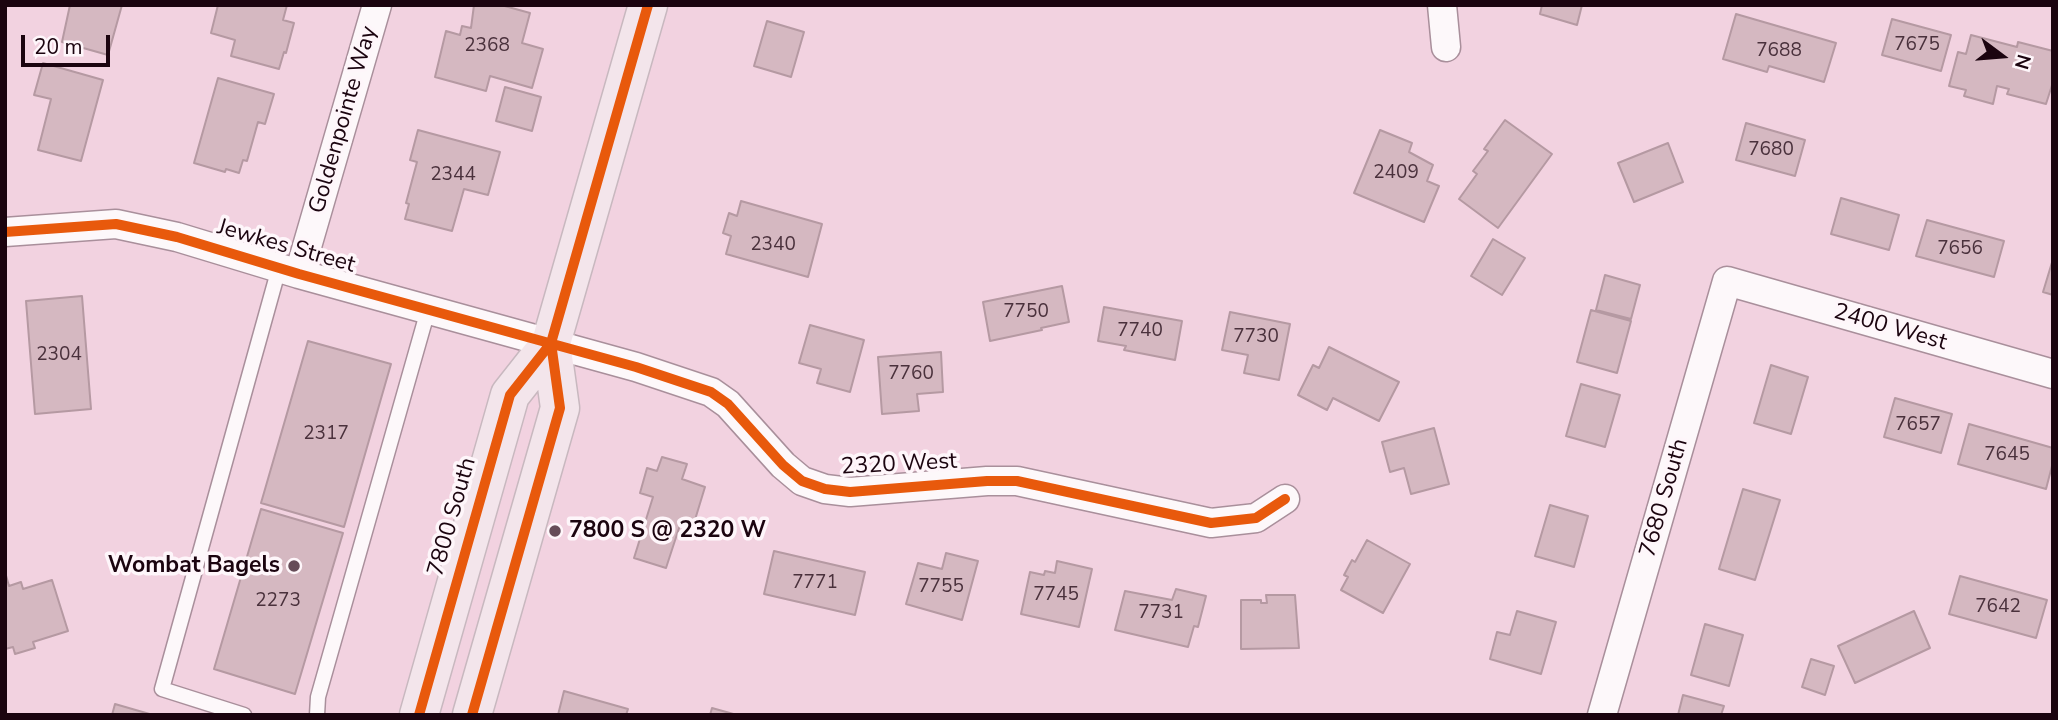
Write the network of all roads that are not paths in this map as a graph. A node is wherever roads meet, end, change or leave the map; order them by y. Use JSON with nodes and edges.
{"nodes":[{"id":1,"x":377,"y":5,"type":"edge"},
{"id":2,"x":648,"y":5,"type":"edge"},
{"id":3,"x":1442,"y":5,"type":"edge"},
{"id":4,"x":1446,"y":47,"type":"dead end"},
{"id":5,"x":5,"y":232,"type":"edge"},
{"id":6,"x":289,"y":271,"type":"junction"},
{"id":7,"x":1727,"y":281,"type":"joint"},
{"id":8,"x":428,"y":310,"type":"junction"},
{"id":9,"x":551,"y":343,"type":"junction"},
{"id":10,"x":2053,"y":374,"type":"edge"},
{"id":11,"x":1285,"y":499,"type":"dead end"},
{"id":12,"x":244,"y":715,"type":"edge"},
{"id":13,"x":317,"y":715,"type":"edge"},
{"id":14,"x":419,"y":715,"type":"edge"},
{"id":15,"x":472,"y":715,"type":"edge"},
{"id":16,"x":1602,"y":715,"type":"edge"}],
"edges":[{"from":1,"to":6,"type":"street","name":"Goldenpointe Way"},
{"from":2,"to":9,"type":"main road","name":"7800 South"},
{"from":3,"to":4,"type":"street"},
{"from":5,"to":6,"type":"street","name":"Jewkes Street"},
{"from":6,"to":8,"type":"street","name":"Jewkes Street"},
{"from":6,"to":12,"type":"lane"},
{"from":7,"to":10,"type":"street","name":"2400 West"},
{"from":7,"to":16,"type":"street","name":"7680 South"},
{"from":8,"to":9,"type":"street","name":"Jewkes Street"},
{"from":8,"to":13,"type":"lane"},
{"from":9,"to":11,"type":"street","name":"2320 West"},
{"from":9,"to":14,"type":"main road","name":"7800 South"},
{"from":9,"to":15,"type":"main road","name":"7800 South"}]}
